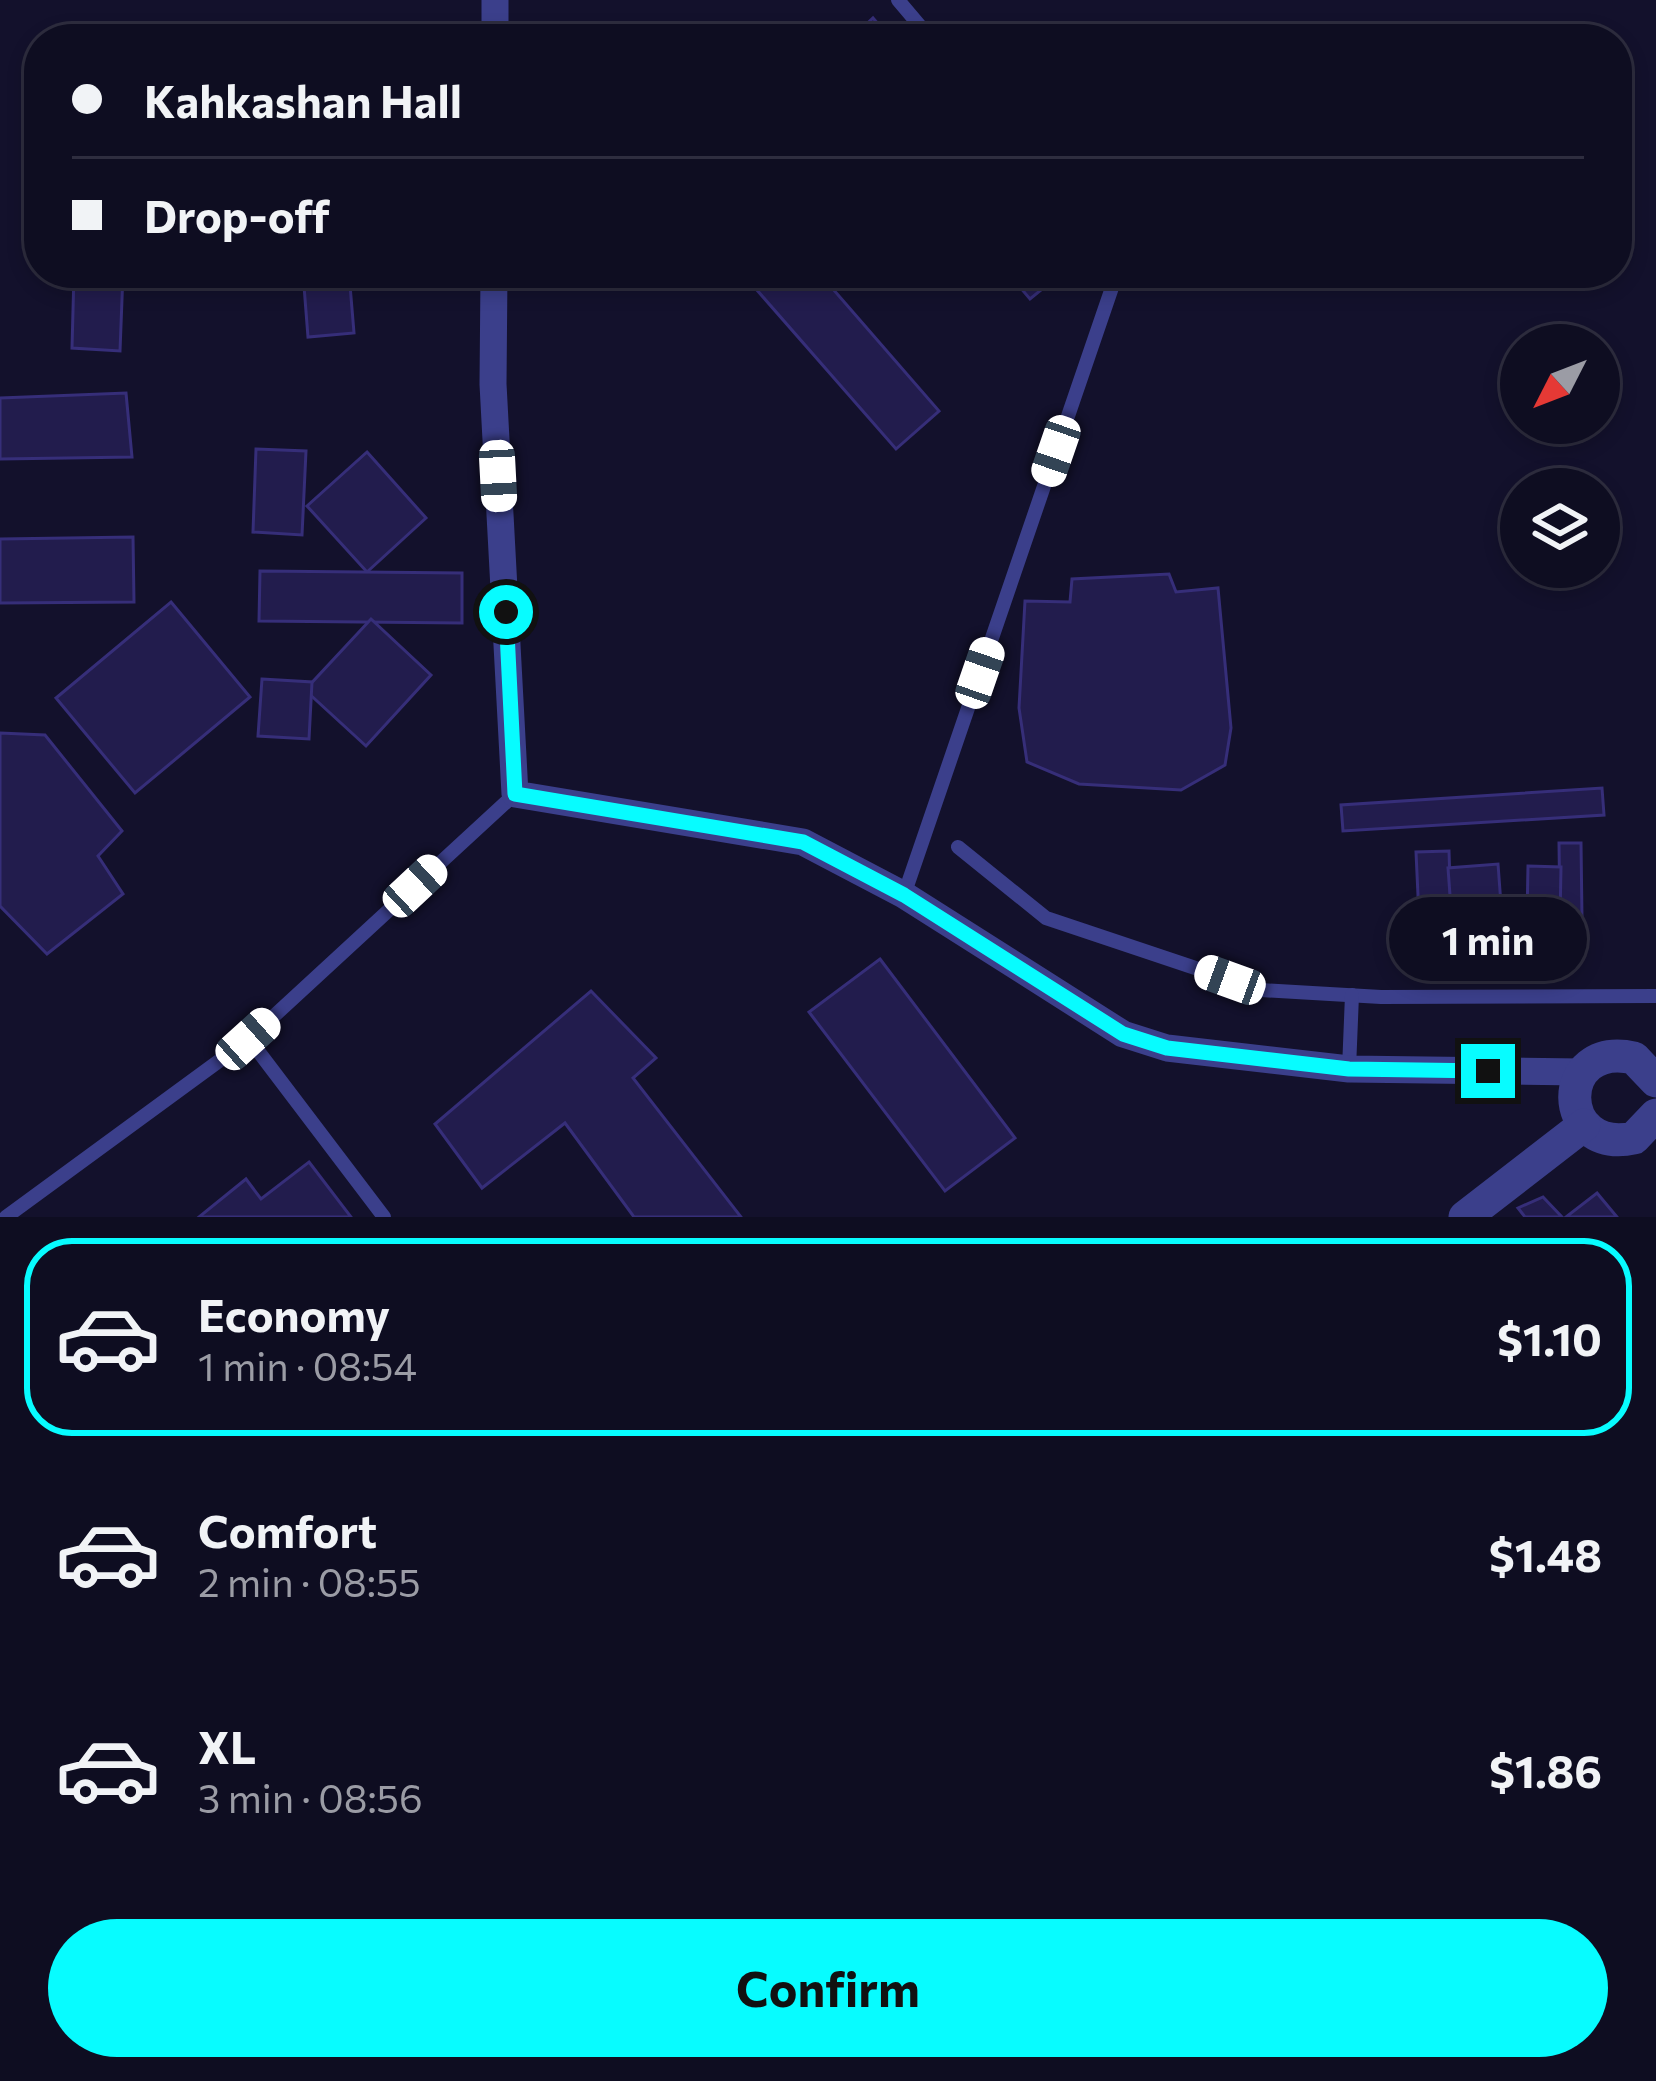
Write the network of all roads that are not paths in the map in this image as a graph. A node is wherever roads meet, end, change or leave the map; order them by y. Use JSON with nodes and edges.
{"nodes":[{"id":1,"x":898,"y":0,"type":"edge"},
{"id":2,"x":918,"y":24,"type":"edge"},
{"id":3,"x":494,"y":288,"type":"edge"},
{"id":4,"x":1112,"y":288,"type":"edge"},
{"id":5,"x":515,"y":794,"type":"junction"},
{"id":6,"x":958,"y":847,"type":"dead end"},
{"id":7,"x":904,"y":895,"type":"junction"},
{"id":8,"x":1352,"y":995,"type":"junction"},
{"id":9,"x":1656,"y":995,"type":"edge"},
{"id":10,"x":248,"y":1039,"type":"junction"},
{"id":11,"x":1349,"y":1069,"type":"junction"},
{"id":12,"x":1581,"y":1072,"type":"junction"},
{"id":13,"x":1656,"y":1078,"type":"edge"},
{"id":14,"x":1655,"y":1118,"type":"edge"},
{"id":15,"x":1584,"y":1125,"type":"junction"},
{"id":16,"x":6,"y":1217,"type":"edge"},
{"id":17,"x":384,"y":1217,"type":"edge"},
{"id":18,"x":1465,"y":1217,"type":"edge"}],
"edges":[{"from":1,"to":2,"type":"lane"},
{"from":3,"to":5,"type":"street"},
{"from":4,"to":7,"type":"lane"},
{"from":5,"to":7,"type":"street"},
{"from":5,"to":10,"type":"lane"},
{"from":6,"to":8,"type":"lane"},
{"from":7,"to":11,"type":"street"},
{"from":8,"to":9,"type":"lane"},
{"from":8,"to":11,"type":"lane"},
{"from":10,"to":16,"type":"lane"},
{"from":10,"to":17,"type":"lane"},
{"from":11,"to":12,"type":"street"},
{"from":12,"to":13,"type":"street"},
{"from":12,"to":15,"type":"street"},
{"from":14,"to":15,"type":"street"},
{"from":15,"to":18,"type":"street"}]}
